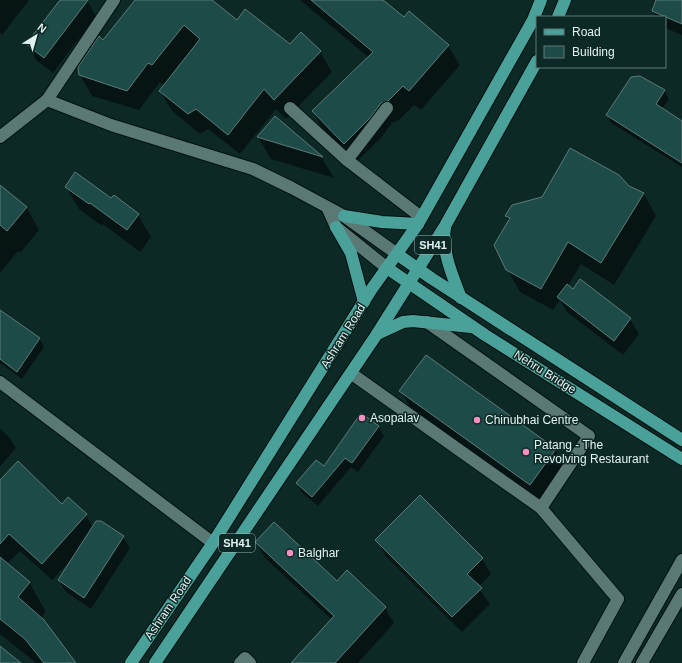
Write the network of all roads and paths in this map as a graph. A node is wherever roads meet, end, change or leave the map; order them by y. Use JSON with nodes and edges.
{"nodes":[{"id":1,"x":114,"y":0,"type":"edge"},
{"id":2,"x":541,"y":0,"type":"edge"},
{"id":3,"x":565,"y":0,"type":"edge"},
{"id":4,"x":558,"y":16,"type":"edge"},
{"id":5,"x":536,"y":63,"type":"edge"},
{"id":6,"x":47,"y":100,"type":"junction"},
{"id":7,"x":290,"y":108,"type":"dead end"},
{"id":8,"x":388,"y":108,"type":"dead end"},
{"id":9,"x":0,"y":137,"type":"edge"},
{"id":10,"x":347,"y":160,"type":"junction"},
{"id":11,"x":328,"y":208,"type":"junction"},
{"id":12,"x":344,"y":216,"type":"junction"},
{"id":13,"x":420,"y":221,"type":"junction"},
{"id":14,"x":445,"y":226,"type":"junction"},
{"id":15,"x":336,"y":227,"type":"junction"},
{"id":16,"x":397,"y":254,"type":"junction"},
{"id":17,"x":388,"y":268,"type":"junction"},
{"id":18,"x":418,"y":269,"type":"junction"},
{"id":19,"x":409,"y":283,"type":"junction"},
{"id":20,"x":461,"y":298,"type":"junction"},
{"id":21,"x":364,"y":302,"type":"junction"},
{"id":22,"x":427,"y":322,"type":"junction"},
{"id":23,"x":474,"y":328,"type":"junction"},
{"id":24,"x":377,"y":334,"type":"junction"},
{"id":25,"x":352,"y":374,"type":"junction"},
{"id":26,"x":0,"y":382,"type":"edge"},
{"id":27,"x":682,"y":440,"type":"edge"},
{"id":28,"x":682,"y":459,"type":"edge"},
{"id":29,"x":541,"y":508,"type":"junction"},
{"id":30,"x":213,"y":543,"type":"junction"},
{"id":31,"x":682,"y":560,"type":"edge"},
{"id":32,"x":682,"y":594,"type":"edge"},
{"id":33,"x":131,"y":663,"type":"edge"},
{"id":34,"x":157,"y":663,"type":"edge"},
{"id":35,"x":240,"y":663,"type":"edge"},
{"id":36,"x":250,"y":663,"type":"edge"},
{"id":37,"x":583,"y":663,"type":"edge"},
{"id":38,"x":624,"y":663,"type":"edge"},
{"id":39,"x":642,"y":663,"type":"edge"}],
"edges":[{"from":1,"to":6,"type":"street"},
{"from":2,"to":13,"type":"main road","name":"Ashram Road"},
{"from":3,"to":4,"type":"main road"},
{"from":5,"to":14,"type":"main road","name":"Ashram Road","number":"SH41"},
{"from":6,"to":9,"type":"street"},
{"from":6,"to":11,"type":"street"},
{"from":7,"to":10,"type":"street"},
{"from":8,"to":10,"type":"street"},
{"from":10,"to":13,"type":"street"},
{"from":11,"to":12,"type":"street"},
{"from":11,"to":15,"type":"street"},
{"from":12,"to":13,"type":"main road"},
{"from":12,"to":16,"type":"street"},
{"from":13,"to":16,"type":"main road","name":"Ashram Road"},
{"from":14,"to":18,"type":"main road","name":"Ashram Road","number":"SH41"},
{"from":14,"to":20,"type":"main road"},
{"from":15,"to":17,"type":"street"},
{"from":15,"to":21,"type":"main road"},
{"from":16,"to":17,"type":"main road","name":"Ashram Road"},
{"from":16,"to":18,"type":"main road","name":"Nehru Bridge"},
{"from":17,"to":19,"type":"main road","name":"Nehru Bridge"},
{"from":17,"to":21,"type":"main road","name":"Ashram Road"},
{"from":18,"to":19,"type":"main road","name":"Ashram Road","number":"SH41"},
{"from":18,"to":20,"type":"main road","name":"Nehru Bridge"},
{"from":19,"to":23,"type":"main road","name":"Nehru Bridge"},
{"from":19,"to":24,"type":"main road","name":"Ashram Road","number":"SH41"},
{"from":20,"to":27,"type":"main road","name":"Nehru Bridge"},
{"from":21,"to":30,"type":"main road","name":"Ashram Road"},
{"from":22,"to":23,"type":"main road"},
{"from":22,"to":24,"type":"main road"},
{"from":22,"to":29,"type":"street"},
{"from":23,"to":28,"type":"main road","name":"Nehru Bridge"},
{"from":24,"to":25,"type":"main road","name":"Ashram Road","number":"SH41"},
{"from":25,"to":29,"type":"street"},
{"from":25,"to":34,"type":"main road","name":"Ashram Road","number":"SH41"},
{"from":26,"to":30,"type":"street"},
{"from":29,"to":37,"type":"street"},
{"from":30,"to":33,"type":"main road","name":"Ashram Road"},
{"from":31,"to":38,"type":"street"},
{"from":32,"to":39,"type":"street"},
{"from":35,"to":36,"type":"street"}]}
